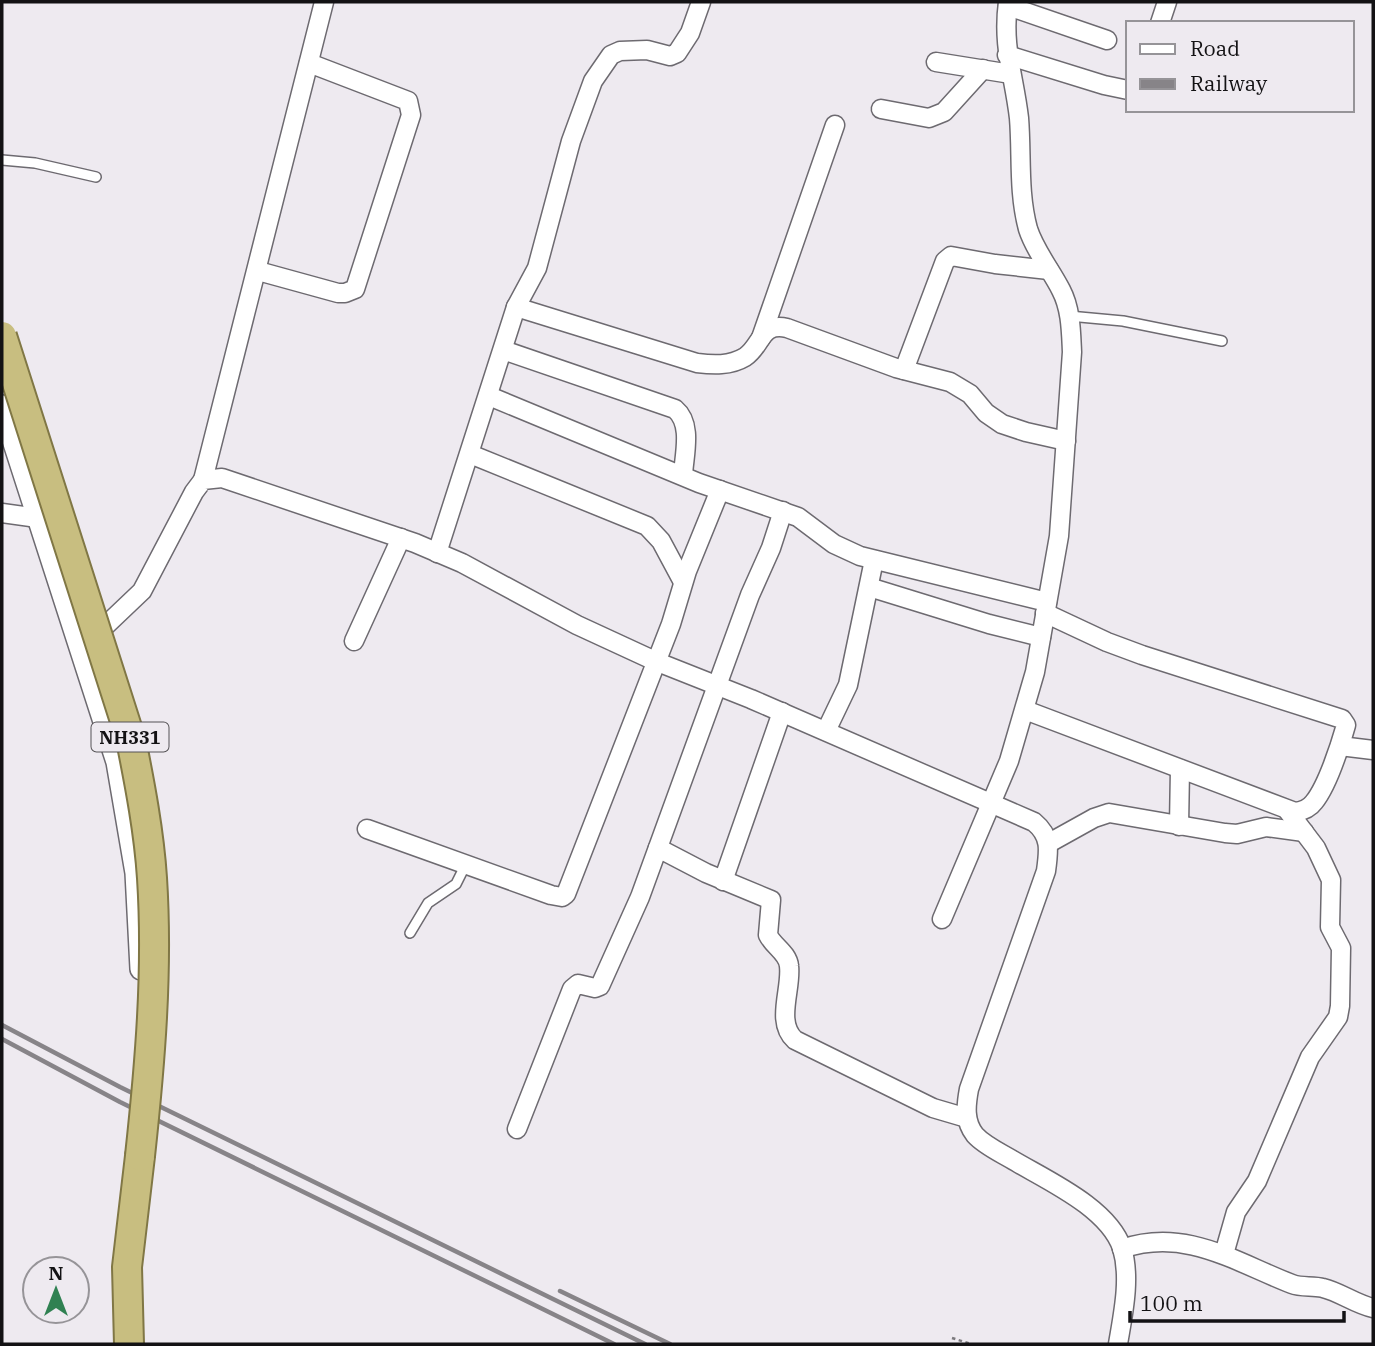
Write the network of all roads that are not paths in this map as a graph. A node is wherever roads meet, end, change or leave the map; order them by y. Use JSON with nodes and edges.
{"nodes":[{"id":1,"x":324,"y":2,"type":"edge"},
{"id":2,"x":702,"y":2,"type":"edge"},
{"id":3,"x":1167,"y":2,"type":"edge"},
{"id":4,"x":1008,"y":4,"type":"edge"},
{"id":5,"x":1161,"y":21,"type":"edge"},
{"id":6,"x":1107,"y":40,"type":"dead end"},
{"id":7,"x":1007,"y":55,"type":"junction"},
{"id":8,"x":936,"y":61,"type":"dead end"},
{"id":9,"x":309,"y":63,"type":"junction"},
{"id":10,"x":983,"y":69,"type":"junction"},
{"id":11,"x":1010,"y":74,"type":"junction"},
{"id":12,"x":1126,"y":90,"type":"edge"},
{"id":13,"x":881,"y":109,"type":"dead end"},
{"id":14,"x":835,"y":125,"type":"dead end"},
{"id":15,"x":2,"y":160,"type":"edge"},
{"id":16,"x":96,"y":177,"type":"dead end"},
{"id":17,"x":1049,"y":270,"type":"junction"},
{"id":18,"x":258,"y":271,"type":"junction"},
{"id":19,"x":516,"y":307,"type":"junction"},
{"id":20,"x":1069,"y":316,"type":"junction"},
{"id":21,"x":2,"y":320,"type":"edge"},
{"id":22,"x":2,"y":336,"type":"edge"},
{"id":23,"x":761,"y":338,"type":"junction"},
{"id":24,"x":1222,"y":341,"type":"dead end"},
{"id":25,"x":503,"y":350,"type":"junction"},
{"id":26,"x":904,"y":370,"type":"junction"},
{"id":27,"x":489,"y":396,"type":"junction"},
{"id":28,"x":2,"y":406,"type":"edge"},
{"id":29,"x":1066,"y":441,"type":"junction"},
{"id":30,"x":470,"y":454,"type":"junction"},
{"id":31,"x":683,"y":475,"type":"junction"},
{"id":32,"x":203,"y":480,"type":"junction"},
{"id":33,"x":720,"y":490,"type":"junction"},
{"id":34,"x":783,"y":511,"type":"junction"},
{"id":35,"x":2,"y":513,"type":"edge"},
{"id":36,"x":38,"y":518,"type":"junction"},
{"id":37,"x":401,"y":538,"type":"junction"},
{"id":38,"x":438,"y":553,"type":"junction"},
{"id":39,"x":874,"y":560,"type":"junction"},
{"id":40,"x":683,"y":582,"type":"junction"},
{"id":41,"x":869,"y":587,"type":"junction"},
{"id":42,"x":1046,"y":607,"type":"junction"},
{"id":43,"x":101,"y":630,"type":"junction"},
{"id":44,"x":1041,"y":638,"type":"junction"},
{"id":45,"x":354,"y":640,"type":"dead end"},
{"id":46,"x":655,"y":661,"type":"junction"},
{"id":47,"x":718,"y":686,"type":"junction"},
{"id":48,"x":1025,"y":710,"type":"junction"},
{"id":49,"x":782,"y":712,"type":"junction"},
{"id":50,"x":826,"y":731,"type":"junction"},
{"id":51,"x":1340,"y":746,"type":"junction"},
{"id":52,"x":1373,"y":750,"type":"edge"},
{"id":53,"x":1180,"y":769,"type":"junction"},
{"id":54,"x":992,"y":803,"type":"junction"},
{"id":55,"x":1288,"y":811,"type":"junction"},
{"id":56,"x":1179,"y":826,"type":"junction"},
{"id":57,"x":367,"y":829,"type":"dead end"},
{"id":58,"x":1304,"y":832,"type":"junction"},
{"id":59,"x":1049,"y":843,"type":"junction"},
{"id":60,"x":658,"y":848,"type":"junction"},
{"id":61,"x":466,"y":864,"type":"junction"},
{"id":62,"x":723,"y":881,"type":"junction"},
{"id":63,"x":942,"y":919,"type":"dead end"},
{"id":64,"x":410,"y":933,"type":"dead end"},
{"id":65,"x":138,"y":1090,"type":"junction"},
{"id":66,"x":967,"y":1118,"type":"junction"},
{"id":67,"x":133,"y":1122,"type":"junction"},
{"id":68,"x":517,"y":1129,"type":"dead end"},
{"id":69,"x":1122,"y":1249,"type":"junction"},
{"id":70,"x":1224,"y":1254,"type":"junction"},
{"id":71,"x":1373,"y":1308,"type":"edge"},
{"id":72,"x":121,"y":1344,"type":"edge"},
{"id":73,"x":129,"y":1344,"type":"edge"},
{"id":74,"x":139,"y":1344,"type":"edge"},
{"id":75,"x":1118,"y":1344,"type":"edge"}],
"edges":[{"from":1,"to":9,"type":"street"},
{"from":2,"to":19,"type":"street"},
{"from":3,"to":5,"type":"street"},
{"from":4,"to":6,"type":"street"},
{"from":4,"to":7,"type":"street"},
{"from":7,"to":11,"type":"street"},
{"from":7,"to":12,"type":"street"},
{"from":8,"to":10,"type":"street"},
{"from":9,"to":18,"type":"street"},
{"from":9,"to":18,"type":"street"},
{"from":10,"to":11,"type":"street"},
{"from":10,"to":13,"type":"street"},
{"from":11,"to":17,"type":"street"},
{"from":14,"to":23,"type":"street"},
{"from":15,"to":16,"type":"lane"},
{"from":17,"to":20,"type":"street"},
{"from":17,"to":26,"type":"street"},
{"from":18,"to":32,"type":"street"},
{"from":19,"to":23,"type":"street"},
{"from":19,"to":25,"type":"street"},
{"from":20,"to":24,"type":"lane"},
{"from":20,"to":29,"type":"street"},
{"from":21,"to":43,"type":"street"},
{"from":22,"to":73,"type":"highway","number":"NH331","bridge":true},
{"from":23,"to":26,"type":"street"},
{"from":25,"to":27,"type":"street"},
{"from":25,"to":31,"type":"street"},
{"from":26,"to":29,"type":"street"},
{"from":27,"to":30,"type":"street"},
{"from":27,"to":31,"type":"street"},
{"from":28,"to":36,"type":"street"},
{"from":29,"to":42,"type":"street"},
{"from":30,"to":38,"type":"street"},
{"from":30,"to":40,"type":"street"},
{"from":31,"to":33,"type":"street"},
{"from":32,"to":37,"type":"street"},
{"from":32,"to":43,"type":"street"},
{"from":33,"to":34,"type":"street"},
{"from":33,"to":40,"type":"street"},
{"from":34,"to":39,"type":"street"},
{"from":34,"to":47,"type":"street"},
{"from":35,"to":36,"type":"street"},
{"from":36,"to":65,"type":"street"},
{"from":37,"to":38,"type":"street"},
{"from":37,"to":45,"type":"street"},
{"from":38,"to":46,"type":"street"},
{"from":39,"to":41,"type":"street"},
{"from":39,"to":42,"type":"street"},
{"from":40,"to":46,"type":"street"},
{"from":41,"to":44,"type":"street"},
{"from":41,"to":50,"type":"street"},
{"from":42,"to":44,"type":"street"},
{"from":42,"to":51,"type":"street"},
{"from":43,"to":65,"type":"street"},
{"from":44,"to":48,"type":"street"},
{"from":46,"to":47,"type":"street"},
{"from":46,"to":61,"type":"street"},
{"from":47,"to":49,"type":"street"},
{"from":47,"to":60,"type":"street"},
{"from":48,"to":53,"type":"street"},
{"from":48,"to":54,"type":"street"},
{"from":49,"to":50,"type":"street"},
{"from":49,"to":62,"type":"street"},
{"from":50,"to":54,"type":"street"},
{"from":51,"to":52,"type":"street"},
{"from":51,"to":55,"type":"street"},
{"from":53,"to":55,"type":"street"},
{"from":53,"to":56,"type":"street"},
{"from":54,"to":59,"type":"street"},
{"from":54,"to":63,"type":"street"},
{"from":55,"to":58,"type":"street"},
{"from":56,"to":58,"type":"street"},
{"from":56,"to":59,"type":"street"},
{"from":57,"to":61,"type":"street"},
{"from":58,"to":70,"type":"street"},
{"from":59,"to":66,"type":"street"},
{"from":60,"to":62,"type":"street"},
{"from":60,"to":68,"type":"street"},
{"from":61,"to":64,"type":"lane"},
{"from":62,"to":66,"type":"street"},
{"from":65,"to":67,"type":"street"},
{"from":66,"to":69,"type":"street"},
{"from":67,"to":72,"type":"street"},
{"from":67,"to":74,"type":"street"},
{"from":69,"to":70,"type":"street"},
{"from":69,"to":75,"type":"street"},
{"from":70,"to":71,"type":"street"}]}
